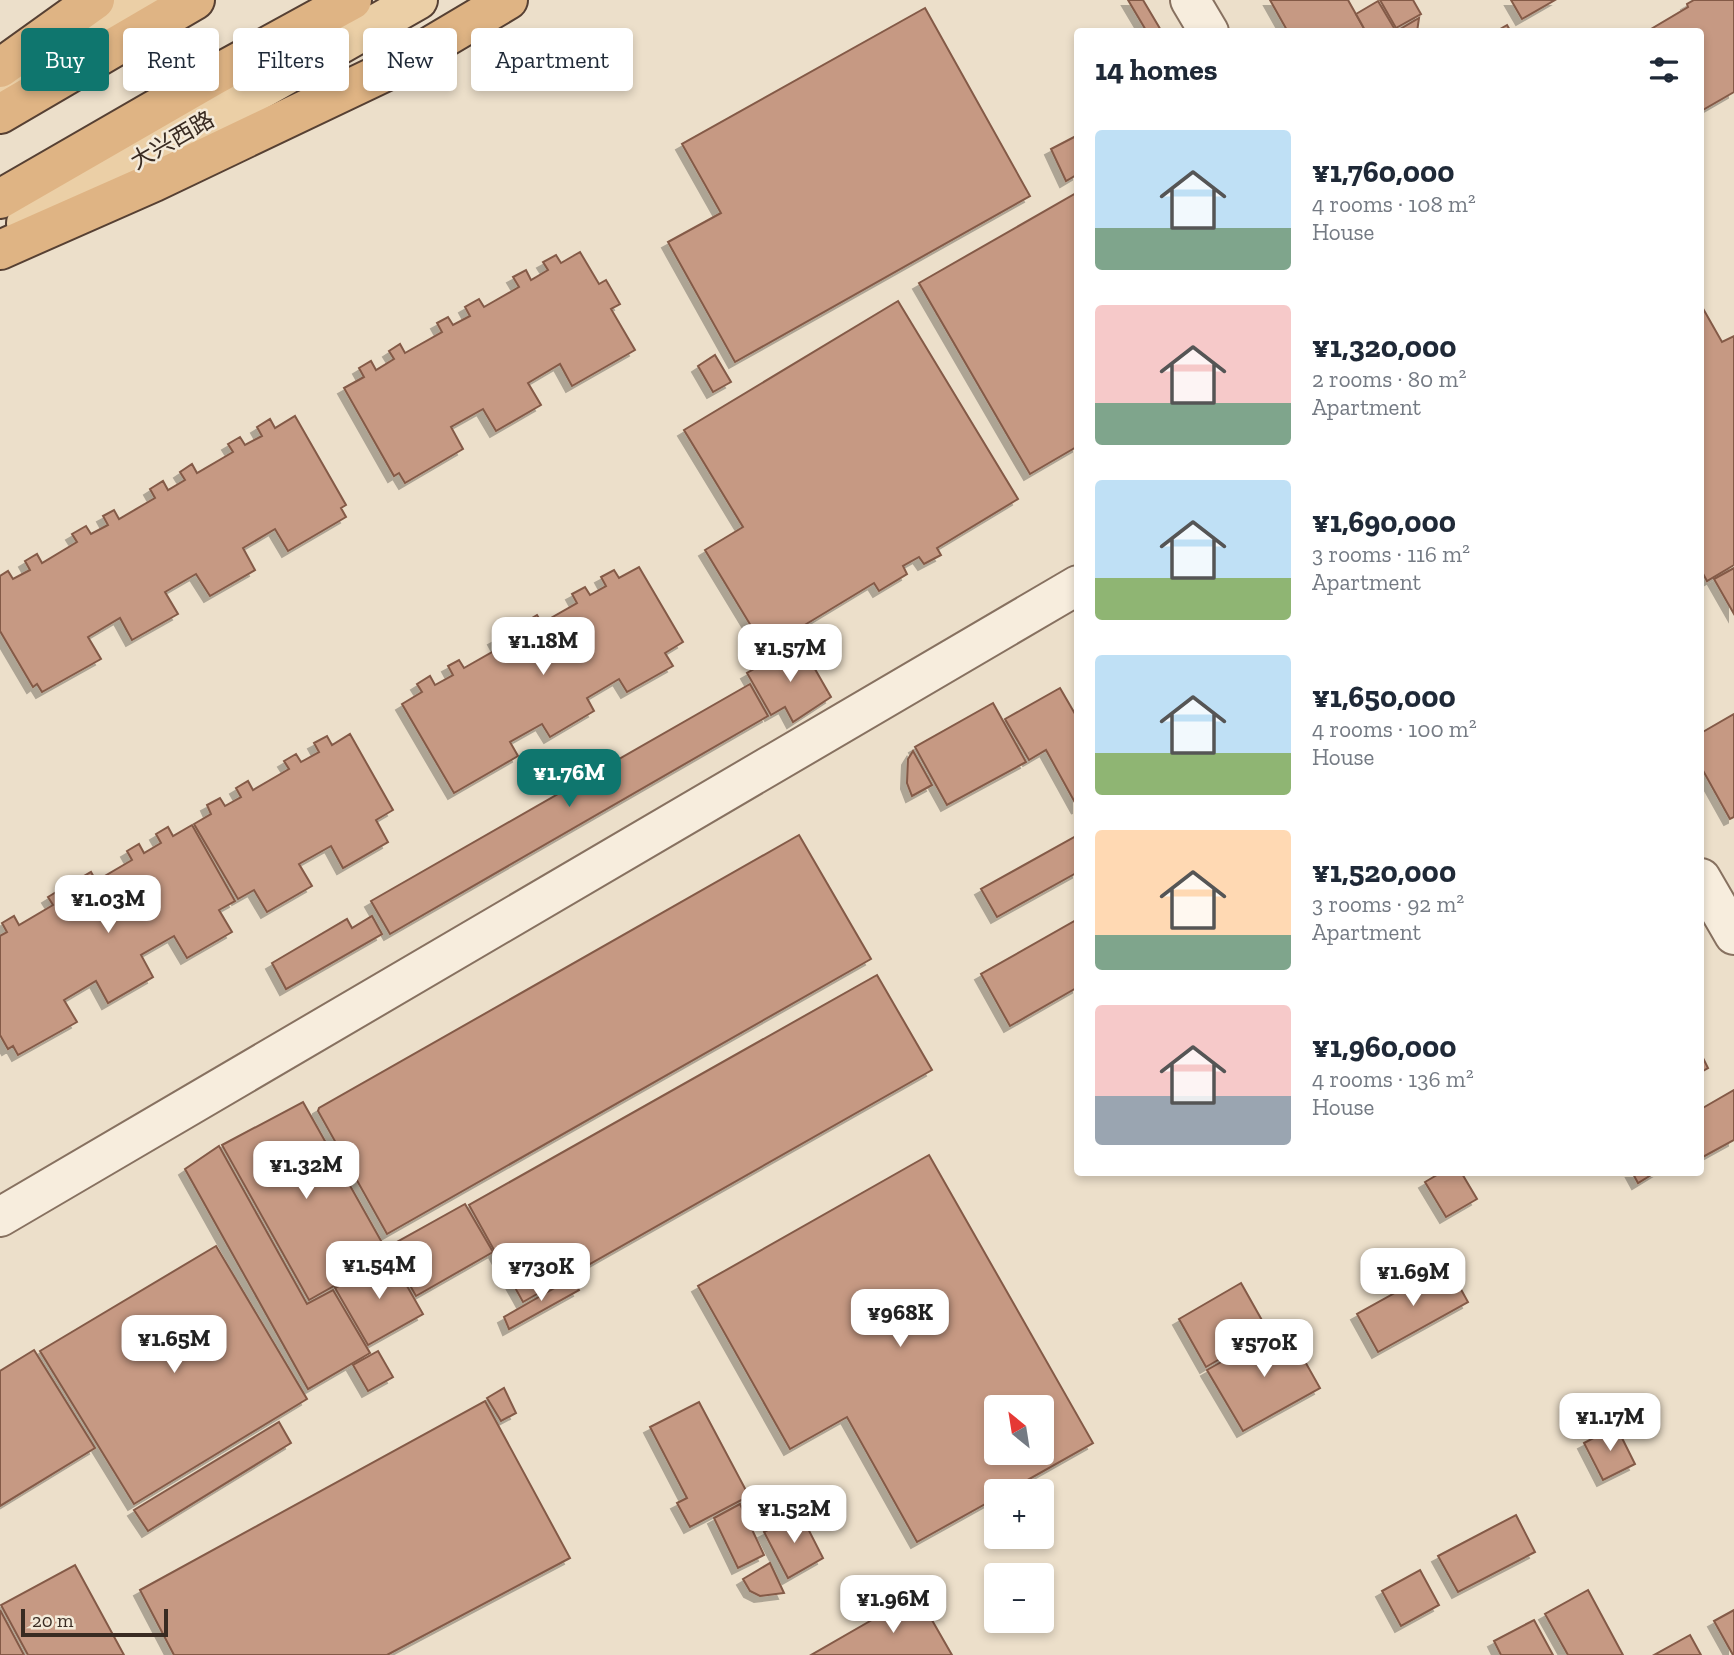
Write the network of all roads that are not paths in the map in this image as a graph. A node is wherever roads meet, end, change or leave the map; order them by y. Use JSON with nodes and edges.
{"nodes":[{"id":1,"x":95,"y":0,"type":"edge"},
{"id":2,"x":145,"y":0,"type":"edge"},
{"id":3,"x":195,"y":0,"type":"edge"},
{"id":4,"x":352,"y":0,"type":"edge"},
{"id":5,"x":418,"y":0,"type":"edge"},
{"id":6,"x":508,"y":0,"type":"edge"},
{"id":7,"x":1190,"y":0,"type":"edge"},
{"id":8,"x":1207,"y":28,"type":"edge"},
{"id":9,"x":0,"y":68,"type":"edge"},
{"id":10,"x":0,"y":84,"type":"edge"},
{"id":11,"x":0,"y":114,"type":"edge"},
{"id":12,"x":0,"y":199,"type":"edge"},
{"id":13,"x":0,"y":238,"type":"edge"},
{"id":14,"x":0,"y":250,"type":"edge"},
{"id":15,"x":1074,"y":587,"type":"edge"},
{"id":16,"x":1704,"y":883,"type":"edge"},
{"id":17,"x":1734,"y":935,"type":"edge"},
{"id":18,"x":0,"y":1217,"type":"edge"}],
"edges":[{"from":1,"to":9,"type":"highway"},
{"from":2,"to":10,"type":"main road"},
{"from":3,"to":11,"type":"highway"},
{"from":4,"to":12,"type":"highway"},
{"from":5,"to":13,"type":"main road","name":"大兴西路"},
{"from":6,"to":14,"type":"highway"},
{"from":7,"to":8,"type":"street"},
{"from":15,"to":18,"type":"street"},
{"from":16,"to":17,"type":"street"}]}
